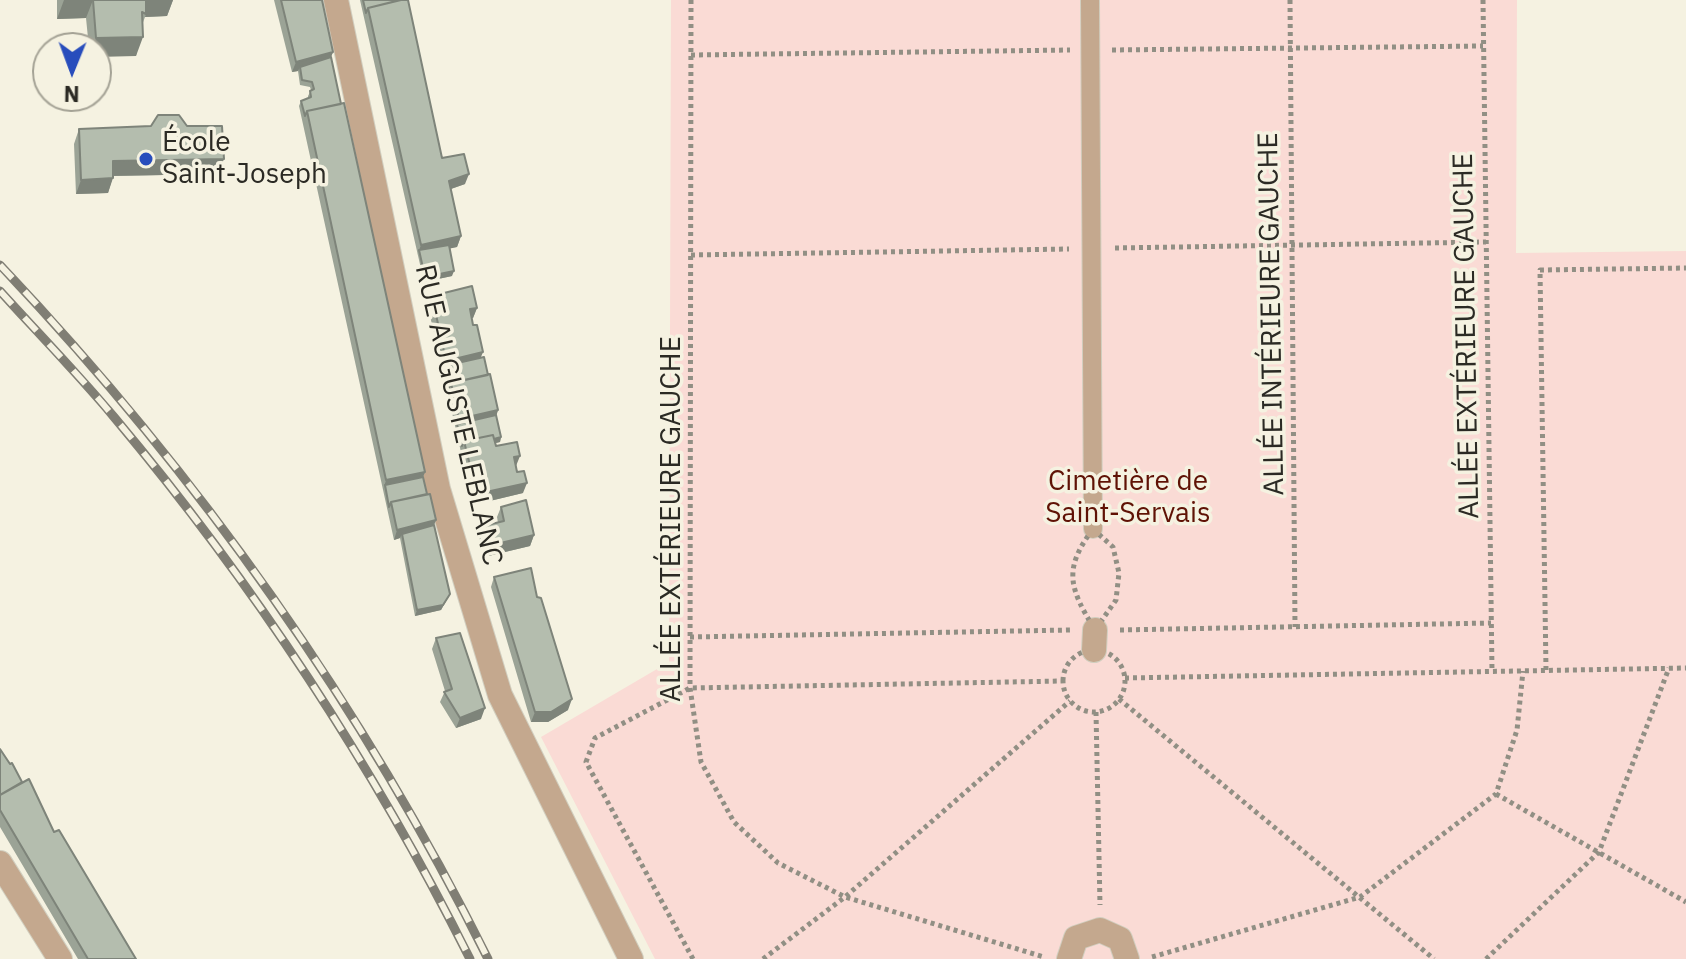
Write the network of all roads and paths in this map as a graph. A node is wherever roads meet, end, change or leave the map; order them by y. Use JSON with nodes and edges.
{"nodes":[{"id":1,"x":336,"y":0,"type":"edge"},
{"id":2,"x":691,"y":0,"type":"edge"},
{"id":3,"x":1090,"y":0,"type":"edge"},
{"id":4,"x":1290,"y":0,"type":"edge"},
{"id":5,"x":1483,"y":0,"type":"edge"},
{"id":6,"x":1686,"y":268,"type":"edge"},
{"id":7,"x":1093,"y":529,"type":"junction"},
{"id":8,"x":1295,"y":627,"type":"dead end"},
{"id":9,"x":1095,"y":640,"type":"junction"},
{"id":10,"x":1669,"y":668,"type":"junction"},
{"id":11,"x":1686,"y":668,"type":"edge"},
{"id":12,"x":1546,"y":670,"type":"junction"},
{"id":13,"x":1492,"y":671,"type":"junction"},
{"id":14,"x":1523,"y":671,"type":"junction"},
{"id":15,"x":1125,"y":678,"type":"junction"},
{"id":16,"x":1063,"y":681,"type":"junction"},
{"id":17,"x":690,"y":688,"type":"junction"},
{"id":18,"x":1119,"y":699,"type":"junction"},
{"id":19,"x":1070,"y":701,"type":"junction"},
{"id":20,"x":1096,"y":712,"type":"junction"},
{"id":21,"x":1496,"y":794,"type":"junction"},
{"id":22,"x":1599,"y":852,"type":"junction"},
{"id":23,"x":0,"y":863,"type":"edge"},
{"id":24,"x":845,"y":897,"type":"junction"},
{"id":25,"x":1360,"y":897,"type":"junction"},
{"id":26,"x":1686,"y":902,"type":"edge"},
{"id":27,"x":1100,"y":930,"type":"junction"},
{"id":28,"x":60,"y":959,"type":"edge"},
{"id":29,"x":631,"y":959,"type":"edge"},
{"id":30,"x":693,"y":959,"type":"edge"},
{"id":31,"x":763,"y":959,"type":"edge"},
{"id":32,"x":1050,"y":959,"type":"edge"},
{"id":33,"x":1069,"y":959,"type":"edge"},
{"id":34,"x":1127,"y":959,"type":"edge"},
{"id":35,"x":1146,"y":959,"type":"edge"},
{"id":36,"x":1434,"y":959,"type":"edge"},
{"id":37,"x":1486,"y":959,"type":"edge"}],
"edges":[{"from":1,"to":29,"type":"street","name":"RUE AUGUSTE LEBLANC"},
{"from":2,"to":17,"type":"path","name":"ALLÉE EXTÉRIEURE GAUCHE"},
{"from":3,"to":7,"type":"lane"},
{"from":4,"to":8,"type":"path","name":"ALLÉE INTÉRIEURE GAUCHE"},
{"from":5,"to":13,"type":"path","name":"ALLÉE EXTÉRIEURE GAUCHE"},
{"from":6,"to":12,"type":"path"},
{"from":7,"to":9,"type":"path"},
{"from":7,"to":9,"type":"path"},
{"from":9,"to":15,"type":"path"},
{"from":9,"to":16,"type":"path"},
{"from":10,"to":11,"type":"path"},
{"from":10,"to":12,"type":"path"},
{"from":10,"to":22,"type":"path"},
{"from":12,"to":14,"type":"path"},
{"from":13,"to":14,"type":"path"},
{"from":13,"to":15,"type":"path"},
{"from":14,"to":21,"type":"path"},
{"from":15,"to":18,"type":"path"},
{"from":16,"to":17,"type":"path"},
{"from":16,"to":19,"type":"path"},
{"from":17,"to":24,"type":"path","name":"ALLÉE EXTÉRIEURE GAUCHE"},
{"from":17,"to":30,"type":"path"},
{"from":18,"to":20,"type":"path"},
{"from":18,"to":25,"type":"path"},
{"from":19,"to":20,"type":"path"},
{"from":19,"to":24,"type":"path"},
{"from":20,"to":27,"type":"path"},
{"from":21,"to":22,"type":"path"},
{"from":21,"to":25,"type":"path"},
{"from":22,"to":26,"type":"path"},
{"from":22,"to":37,"type":"path"},
{"from":23,"to":28,"type":"street"},
{"from":24,"to":31,"type":"path"},
{"from":24,"to":32,"type":"path","name":"ALLÉE EXTÉRIEURE GAUCHE"},
{"from":25,"to":35,"type":"path"},
{"from":25,"to":36,"type":"path"},
{"from":27,"to":33,"type":"street"},
{"from":27,"to":34,"type":"street"}]}
